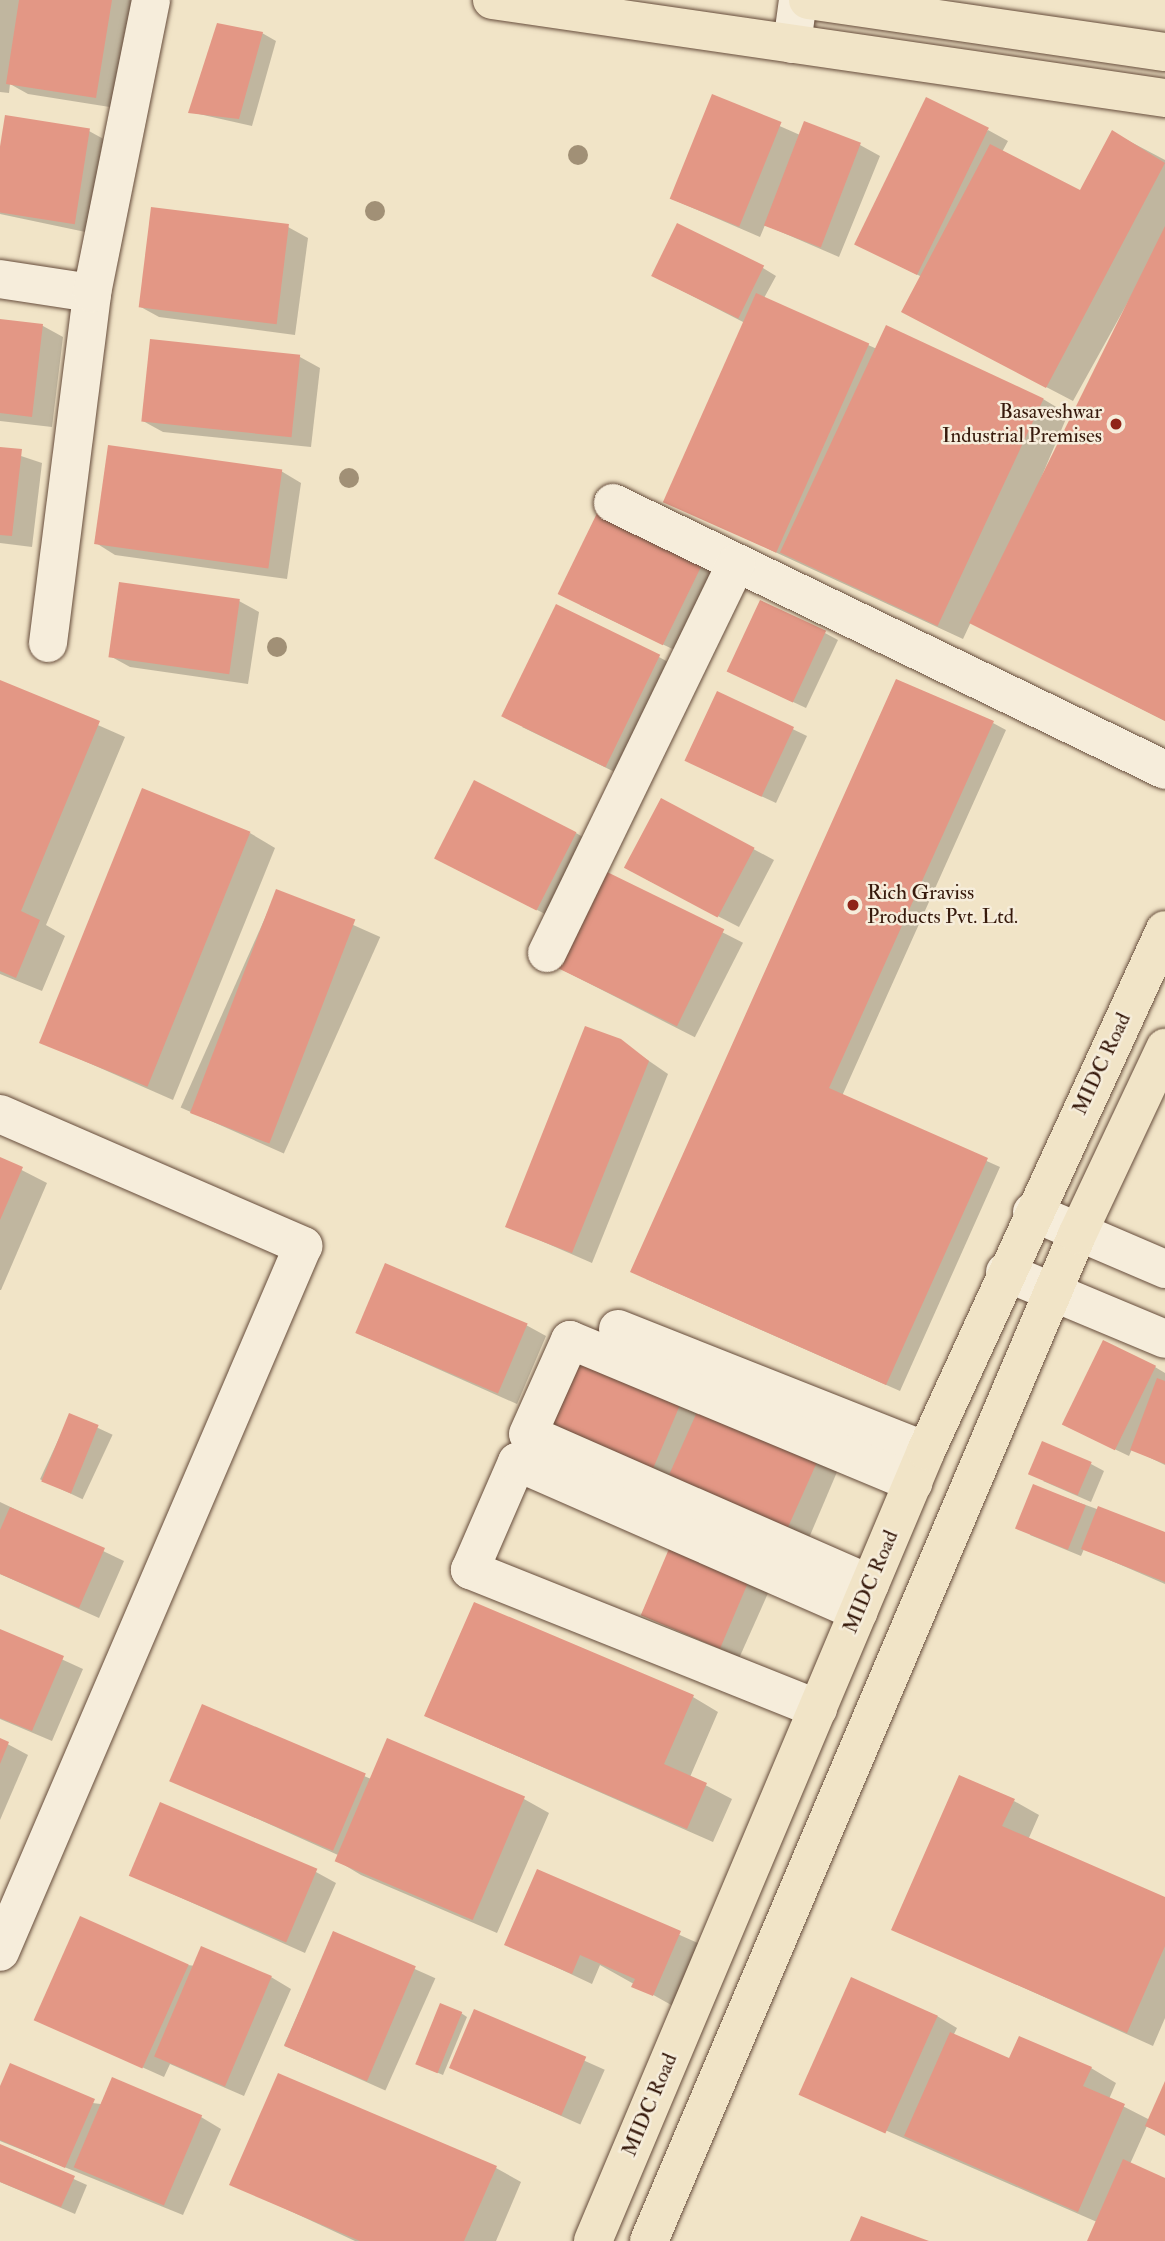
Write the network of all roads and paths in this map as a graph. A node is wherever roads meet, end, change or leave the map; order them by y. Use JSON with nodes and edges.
{"nodes":[{"id":1,"x":151,"y":0,"type":"edge"},
{"id":2,"x":492,"y":0,"type":"edge"},
{"id":3,"x":798,"y":0,"type":"edge"},
{"id":4,"x":808,"y":0,"type":"edge"},
{"id":5,"x":792,"y":44,"type":"junction"},
{"id":6,"x":1165,"y":52,"type":"edge"},
{"id":7,"x":1165,"y":98,"type":"edge"},
{"id":8,"x":0,"y":279,"type":"edge"},
{"id":9,"x":92,"y":293,"type":"junction"},
{"id":10,"x":613,"y":503,"type":"dead end"},
{"id":11,"x":736,"y":563,"type":"junction"},
{"id":12,"x":48,"y":643,"type":"dead end"},
{"id":13,"x":1165,"y":770,"type":"edge"},
{"id":14,"x":1165,"y":930,"type":"edge"},
{"id":15,"x":547,"y":953,"type":"dead end"},
{"id":16,"x":1165,"y":1048,"type":"edge"},
{"id":17,"x":0,"y":1114,"type":"edge"},
{"id":18,"x":1032,"y":1212,"type":"junction"},
{"id":19,"x":1077,"y":1235,"type":"junction"},
{"id":20,"x":1165,"y":1269,"type":"edge"},
{"id":21,"x":1005,"y":1272,"type":"junction"},
{"id":22,"x":1054,"y":1292,"type":"junction"},
{"id":23,"x":618,"y":1329,"type":"dead end"},
{"id":24,"x":1165,"y":1339,"type":"edge"},
{"id":25,"x":920,"y":1467,"type":"junction"},
{"id":26,"x":864,"y":1598,"type":"junction"},
{"id":27,"x":818,"y":1709,"type":"junction"},
{"id":28,"x":0,"y":1952,"type":"edge"},
{"id":29,"x":593,"y":2241,"type":"edge"},
{"id":30,"x":649,"y":2241,"type":"edge"}],
"edges":[{"from":1,"to":9,"type":"street"},
{"from":2,"to":5,"type":"main road"},
{"from":3,"to":5,"type":"street"},
{"from":4,"to":6,"type":"main road"},
{"from":5,"to":7,"type":"main road"},
{"from":8,"to":9,"type":"street"},
{"from":9,"to":12,"type":"street"},
{"from":10,"to":11,"type":"street"},
{"from":11,"to":13,"type":"street"},
{"from":11,"to":15,"type":"street"},
{"from":14,"to":18,"type":"main road","name":"MIDC Road"},
{"from":16,"to":19,"type":"main road"},
{"from":17,"to":28,"type":"street"},
{"from":18,"to":19,"type":"street"},
{"from":18,"to":21,"type":"main road","name":"MIDC Road"},
{"from":19,"to":20,"type":"street"},
{"from":19,"to":22,"type":"main road"},
{"from":21,"to":22,"type":"street"},
{"from":21,"to":25,"type":"main road","name":"MIDC Road"},
{"from":22,"to":24,"type":"street"},
{"from":22,"to":30,"type":"main road"},
{"from":23,"to":25,"type":"street"},
{"from":25,"to":26,"type":"main road","name":"MIDC Road"},
{"from":25,"to":26,"type":"street"},
{"from":26,"to":27,"type":"main road","name":"MIDC Road"},
{"from":26,"to":27,"type":"street"},
{"from":27,"to":29,"type":"main road","name":"MIDC Road"}]}
